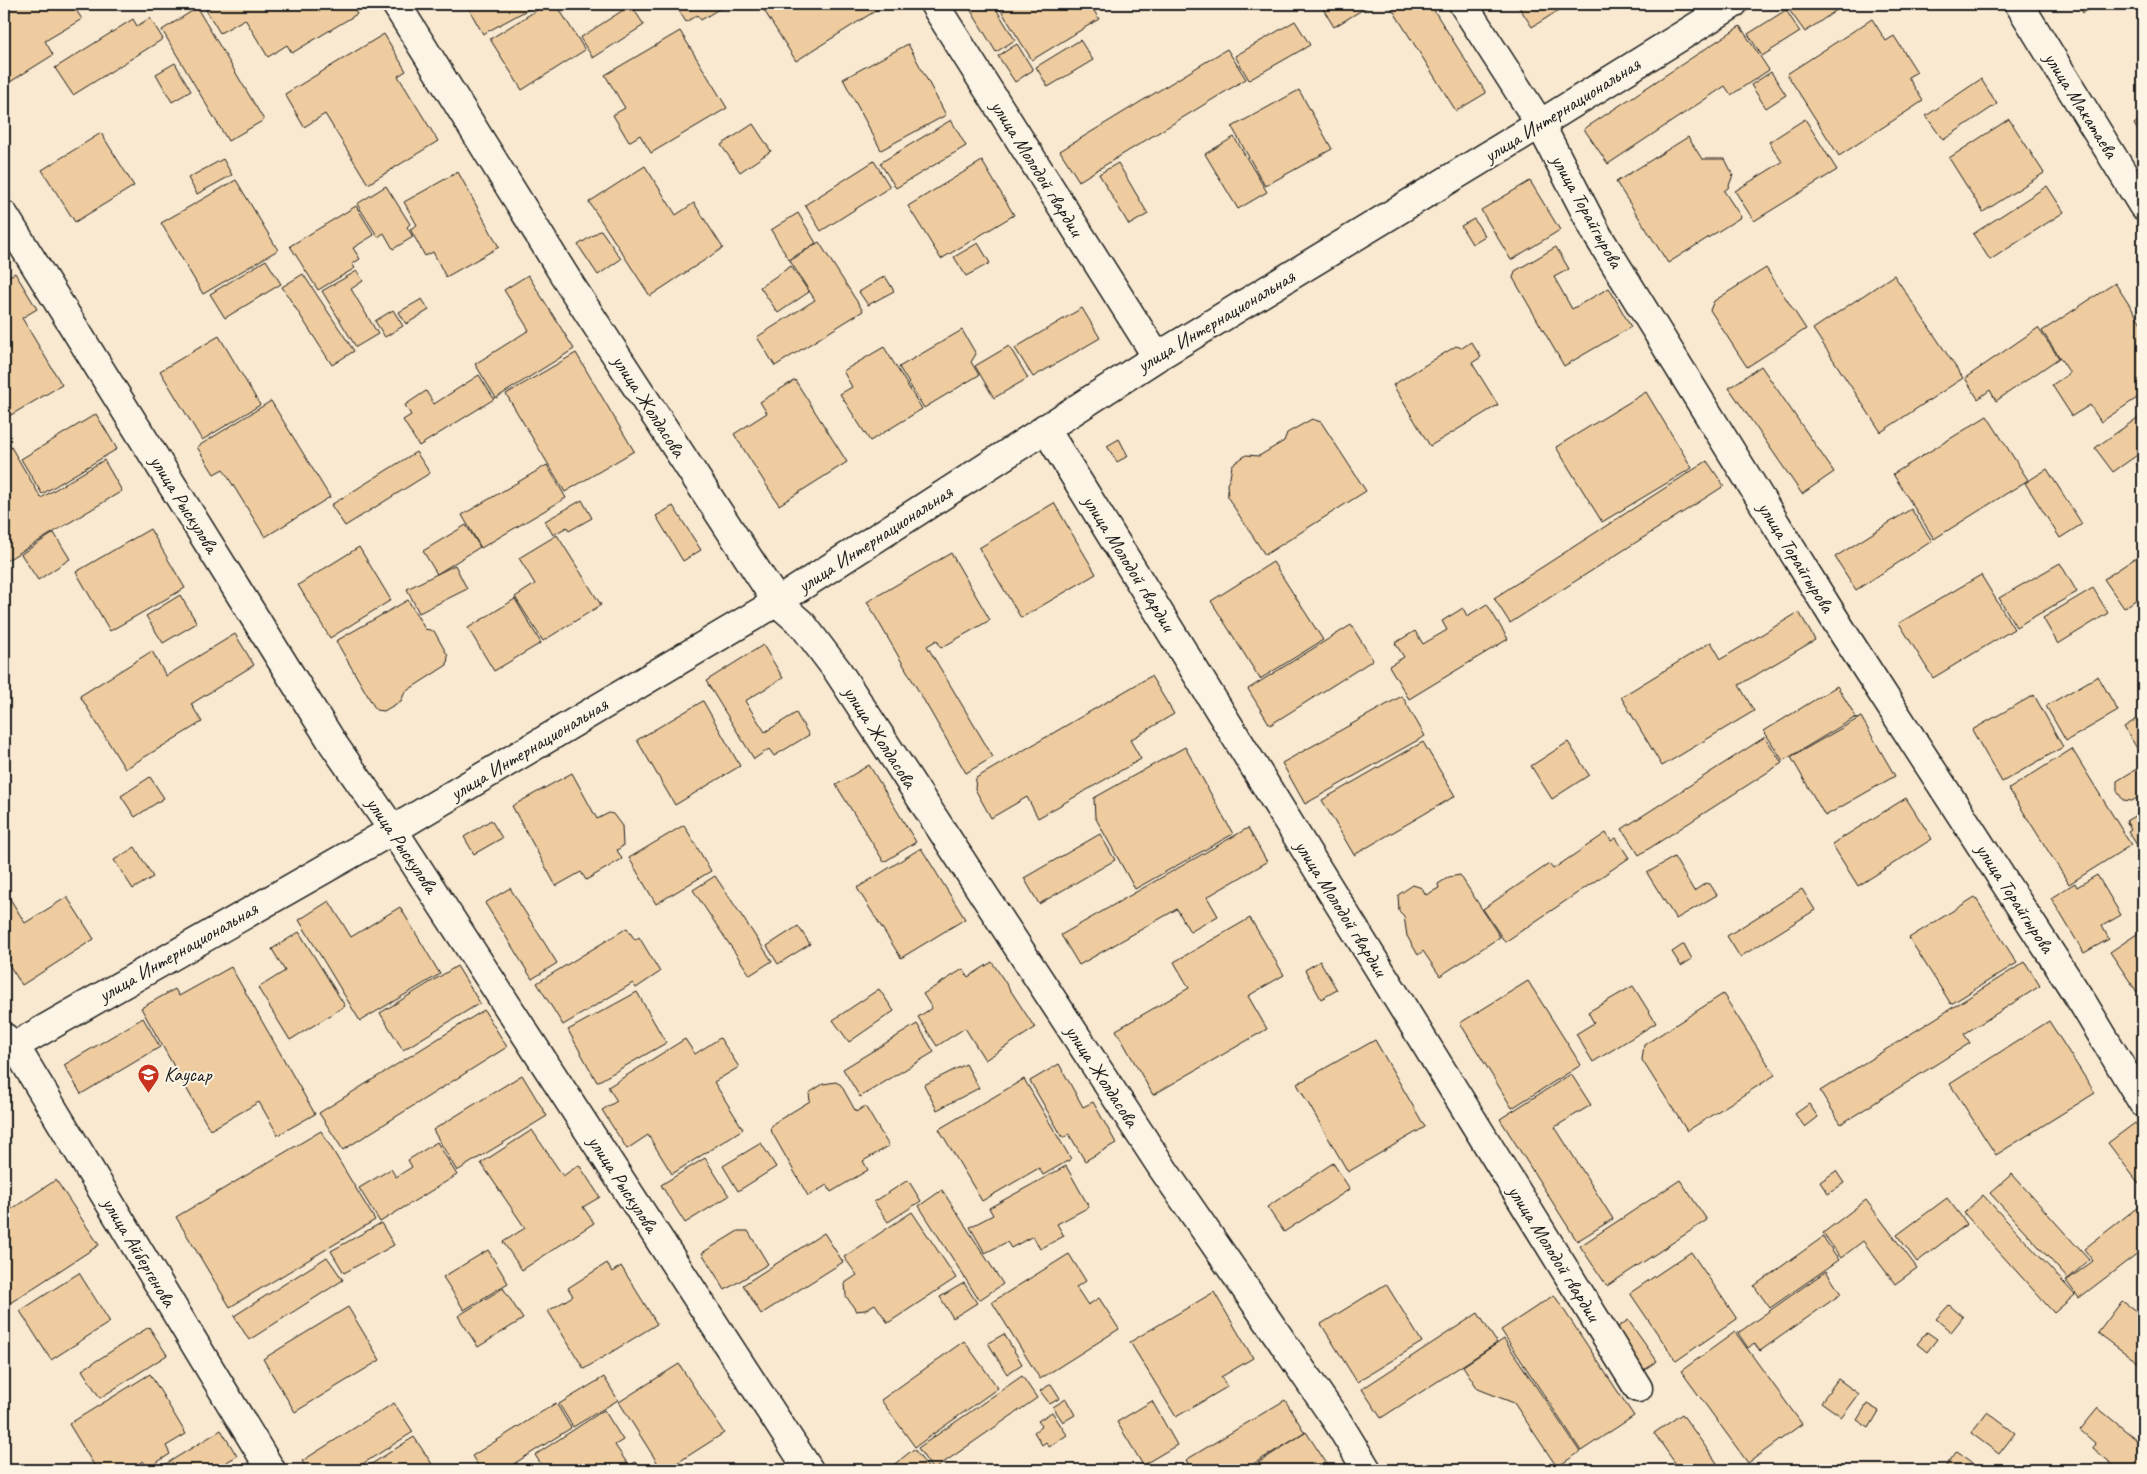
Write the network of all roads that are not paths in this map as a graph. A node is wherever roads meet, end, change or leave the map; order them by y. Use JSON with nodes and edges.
{"nodes":[{"id":1,"x":396,"y":4,"type":"edge"},
{"id":2,"x":934,"y":4,"type":"edge"},
{"id":3,"x":1463,"y":4,"type":"edge"},
{"id":4,"x":1733,"y":4,"type":"edge"},
{"id":5,"x":2019,"y":4,"type":"edge"},
{"id":6,"x":1540,"y":124,"type":"junction"},
{"id":7,"x":2143,"y":206,"type":"edge"},
{"id":8,"x":4,"y":215,"type":"edge"},
{"id":9,"x":1157,"y":357,"type":"junction"},
{"id":10,"x":1045,"y":428,"type":"junction"},
{"id":11,"x":777,"y":602,"type":"junction"},
{"id":12,"x":393,"y":830,"type":"junction"},
{"id":13,"x":8,"y":1045,"type":"edge"},
{"id":14,"x":2143,"y":1103,"type":"edge"},
{"id":15,"x":1638,"y":1388,"type":"dead end"},
{"id":16,"x":271,"y":1470,"type":"edge"},
{"id":17,"x":809,"y":1470,"type":"edge"},
{"id":18,"x":1367,"y":1470,"type":"edge"}],
"edges":[{"from":1,"to":11,"type":"street","name":"улица Жолдасова"},
{"from":2,"to":9,"type":"street","name":"улица Молодой гвардии"},
{"from":3,"to":6,"type":"street","name":"улица Торайгырова"},
{"from":4,"to":6,"type":"street","name":"улица Интернациональная"},
{"from":5,"to":7,"type":"street","name":"улица Макатаева"},
{"from":6,"to":9,"type":"street","name":"улица Интернациональная"},
{"from":6,"to":14,"type":"street","name":"улица Торайгырова"},
{"from":8,"to":12,"type":"street","name":"улица Рыскулова"},
{"from":9,"to":10,"type":"street","name":"улица Интернациональная"},
{"from":10,"to":11,"type":"street","name":"улица Интернациональная"},
{"from":10,"to":15,"type":"street","name":"улица Молодой гвардии"},
{"from":11,"to":12,"type":"street","name":"улица Интернациональная"},
{"from":11,"to":18,"type":"street","name":"улица Жолдасова"},
{"from":12,"to":13,"type":"street","name":"улица Интернациональная"},
{"from":12,"to":17,"type":"street","name":"улица Рыскулова"},
{"from":13,"to":16,"type":"street","name":"улица Айбергенова"}]}
